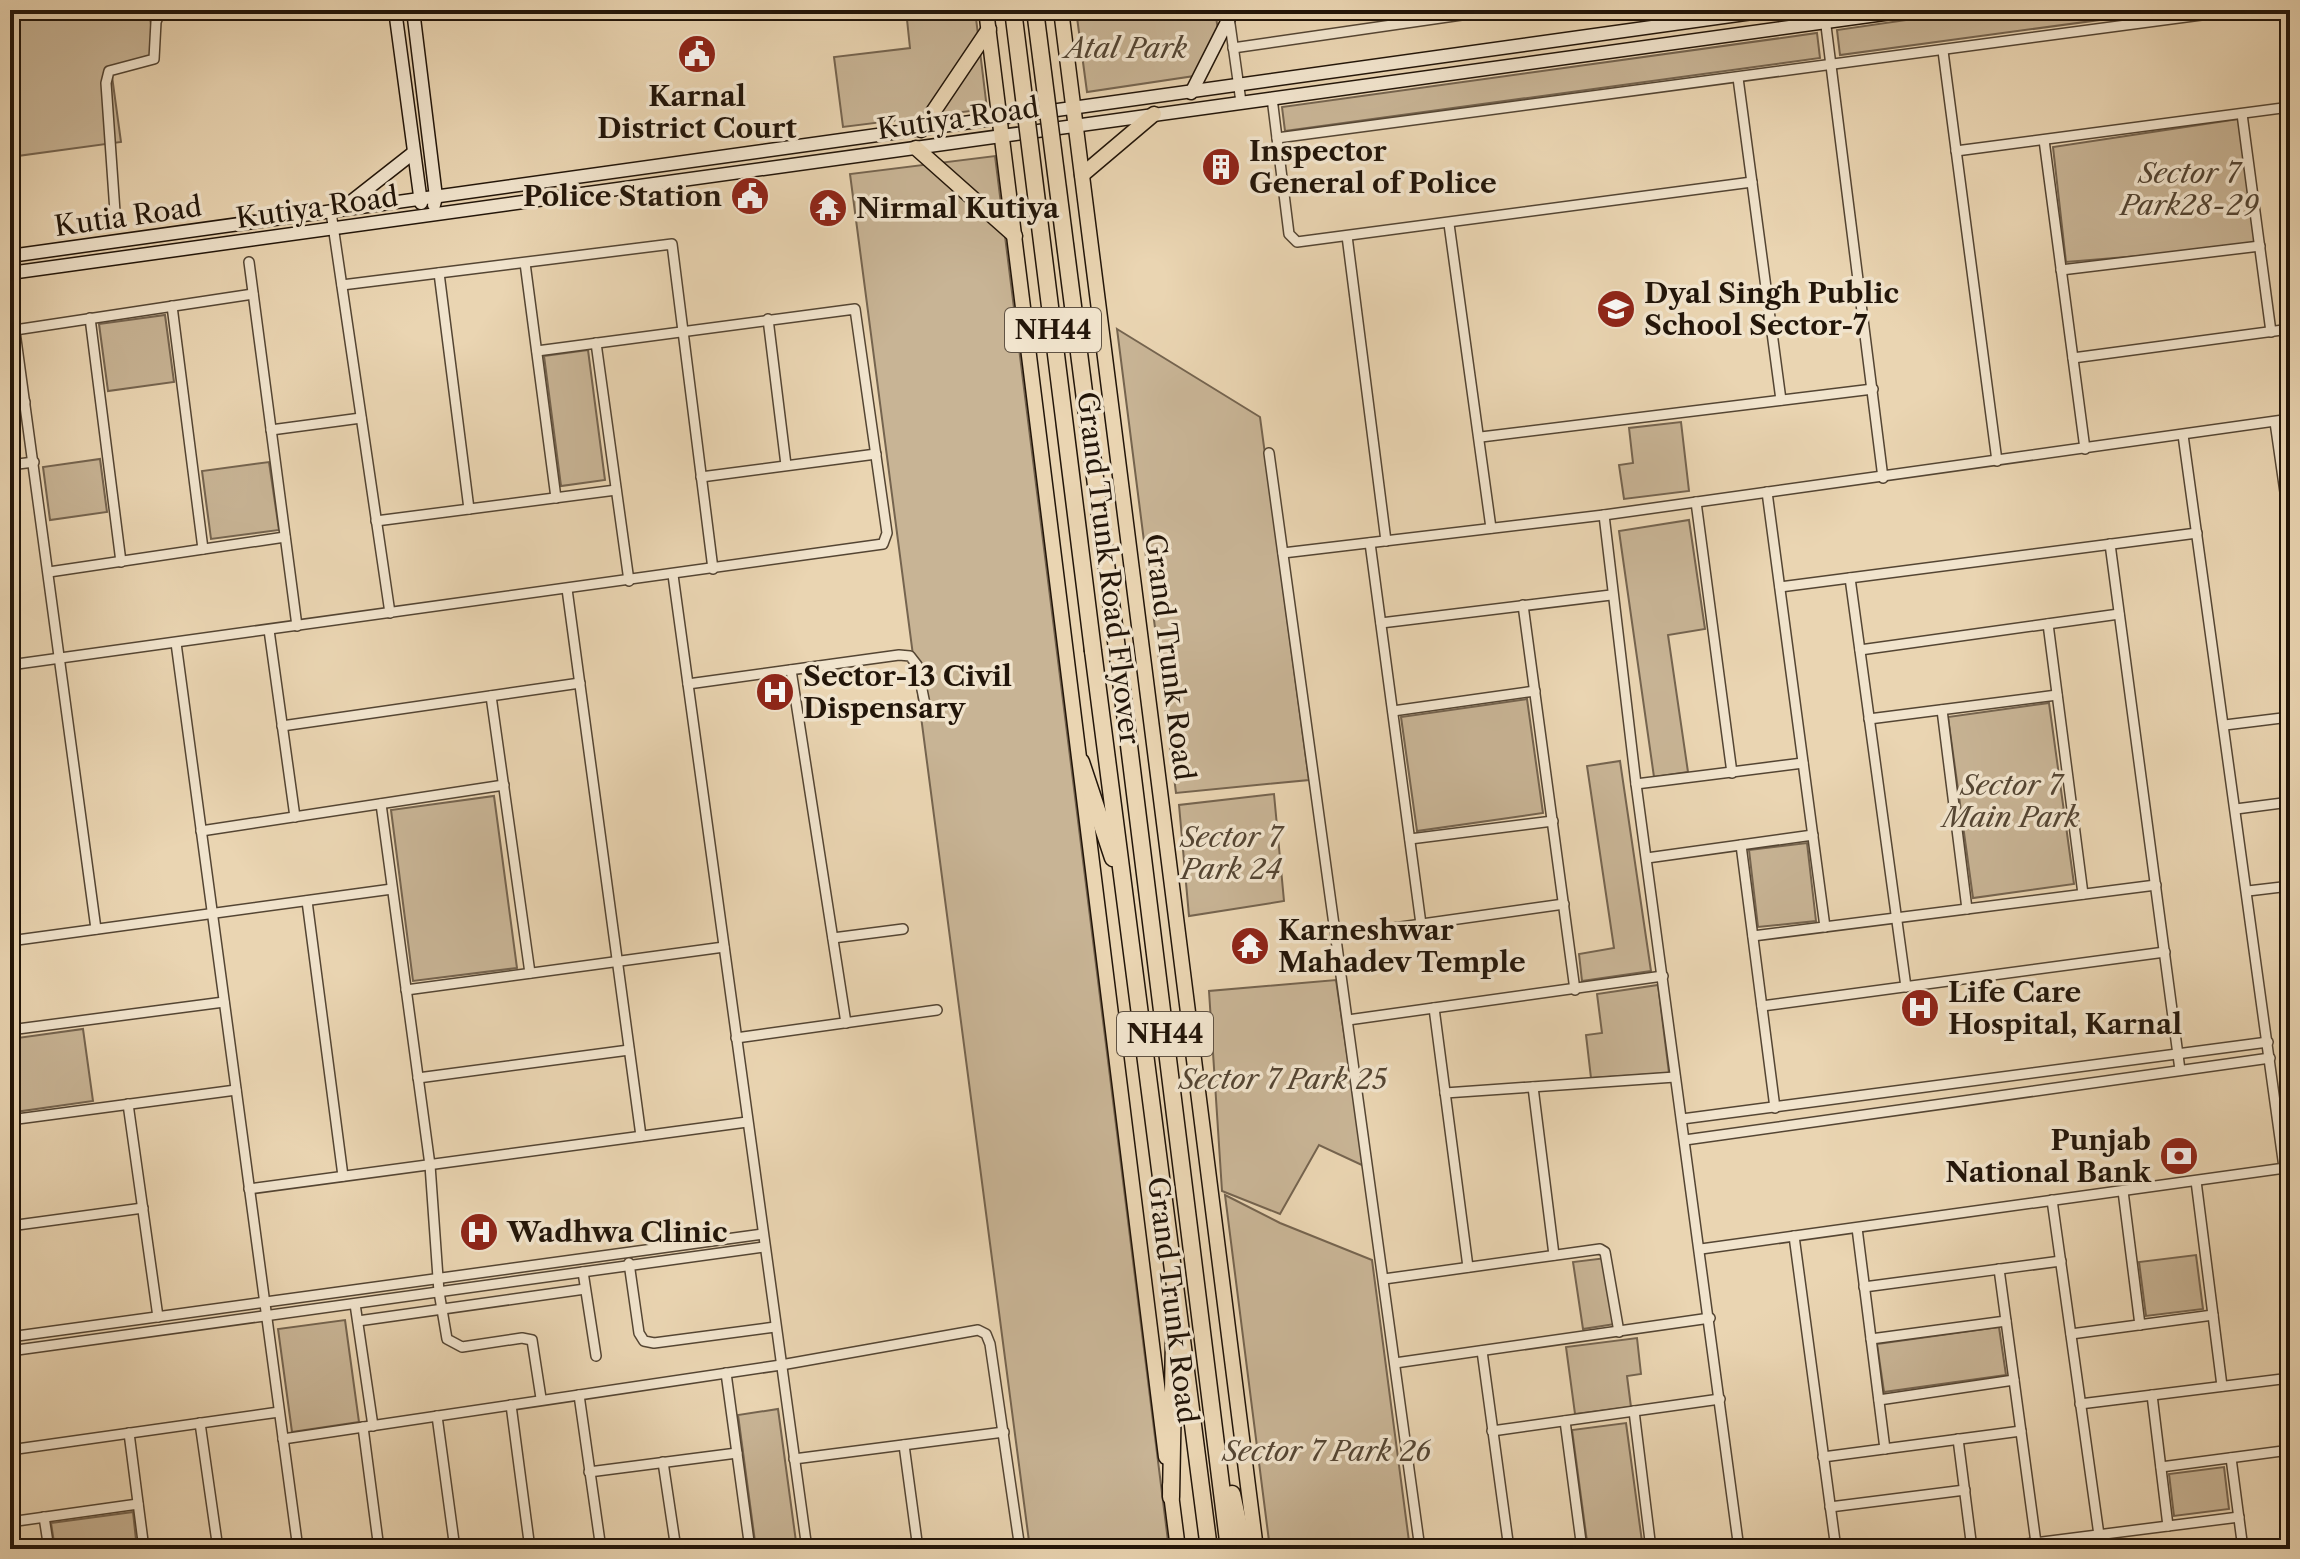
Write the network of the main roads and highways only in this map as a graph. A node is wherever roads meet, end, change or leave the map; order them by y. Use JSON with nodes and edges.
{"nodes":[{"id":1,"x":986,"y":10,"type":"edge"},
{"id":2,"x":1013,"y":10,"type":"edge"},
{"id":3,"x":1035,"y":10,"type":"edge"},
{"id":4,"x":1061,"y":10,"type":"edge"},
{"id":5,"x":989,"y":29,"type":"junction"},
{"id":6,"x":1147,"y":115,"type":"road end"},
{"id":7,"x":921,"y":130,"type":"road end"},
{"id":8,"x":916,"y":148,"type":"road end"},
{"id":9,"x":1082,"y":175,"type":"junction"},
{"id":10,"x":1015,"y":236,"type":"junction"},
{"id":11,"x":1081,"y":762,"type":"junction"},
{"id":12,"x":1125,"y":893,"type":"junction"},
{"id":13,"x":1179,"y":1313,"type":"junction"},
{"id":14,"x":1212,"y":1419,"type":"junction"},
{"id":15,"x":1171,"y":1497,"type":"junction"},
{"id":16,"x":1178,"y":1549,"type":"edge"},
{"id":17,"x":1209,"y":1549,"type":"edge"},
{"id":18,"x":1229,"y":1549,"type":"edge"},
{"id":19,"x":1244,"y":1549,"type":"edge"},
{"id":20,"x":1256,"y":1549,"type":"edge"}],
"edges":[{"from":1,"to":5,"type":"main road","name":"Grand Trunk Road"},
{"from":2,"to":12,"type":"highway","name":"Grand Trunk Road Flyover","number":"NH44","bridge":true},
{"from":3,"to":14,"type":"highway","name":"Grand Trunk Road Flyover","number":"NH44","bridge":true},
{"from":4,"to":9,"type":"main road","name":"Grand Trunk Road"},
{"from":5,"to":7,"type":"main road"},
{"from":5,"to":10,"type":"main road","name":"Grand Trunk Road"},
{"from":6,"to":9,"type":"main road"},
{"from":8,"to":10,"type":"main road"},
{"from":9,"to":20,"type":"main road","name":"Grand Trunk Road"},
{"from":10,"to":11,"type":"main road","name":"Grand Trunk Road"},
{"from":11,"to":12,"type":"highway"},
{"from":11,"to":15,"type":"main road","name":"Grand Trunk Road"},
{"from":12,"to":13,"type":"highway","name":"Grand Trunk Road","number":"NH44"},
{"from":13,"to":15,"type":"highway"},
{"from":13,"to":17,"type":"highway","number":"NH44"},
{"from":14,"to":18,"type":"highway","name":"Grand Trunk Road Flyover","number":"NH44"},
{"from":14,"to":19,"type":"highway"},
{"from":15,"to":16,"type":"main road","name":"Grand Trunk Road"}]}
